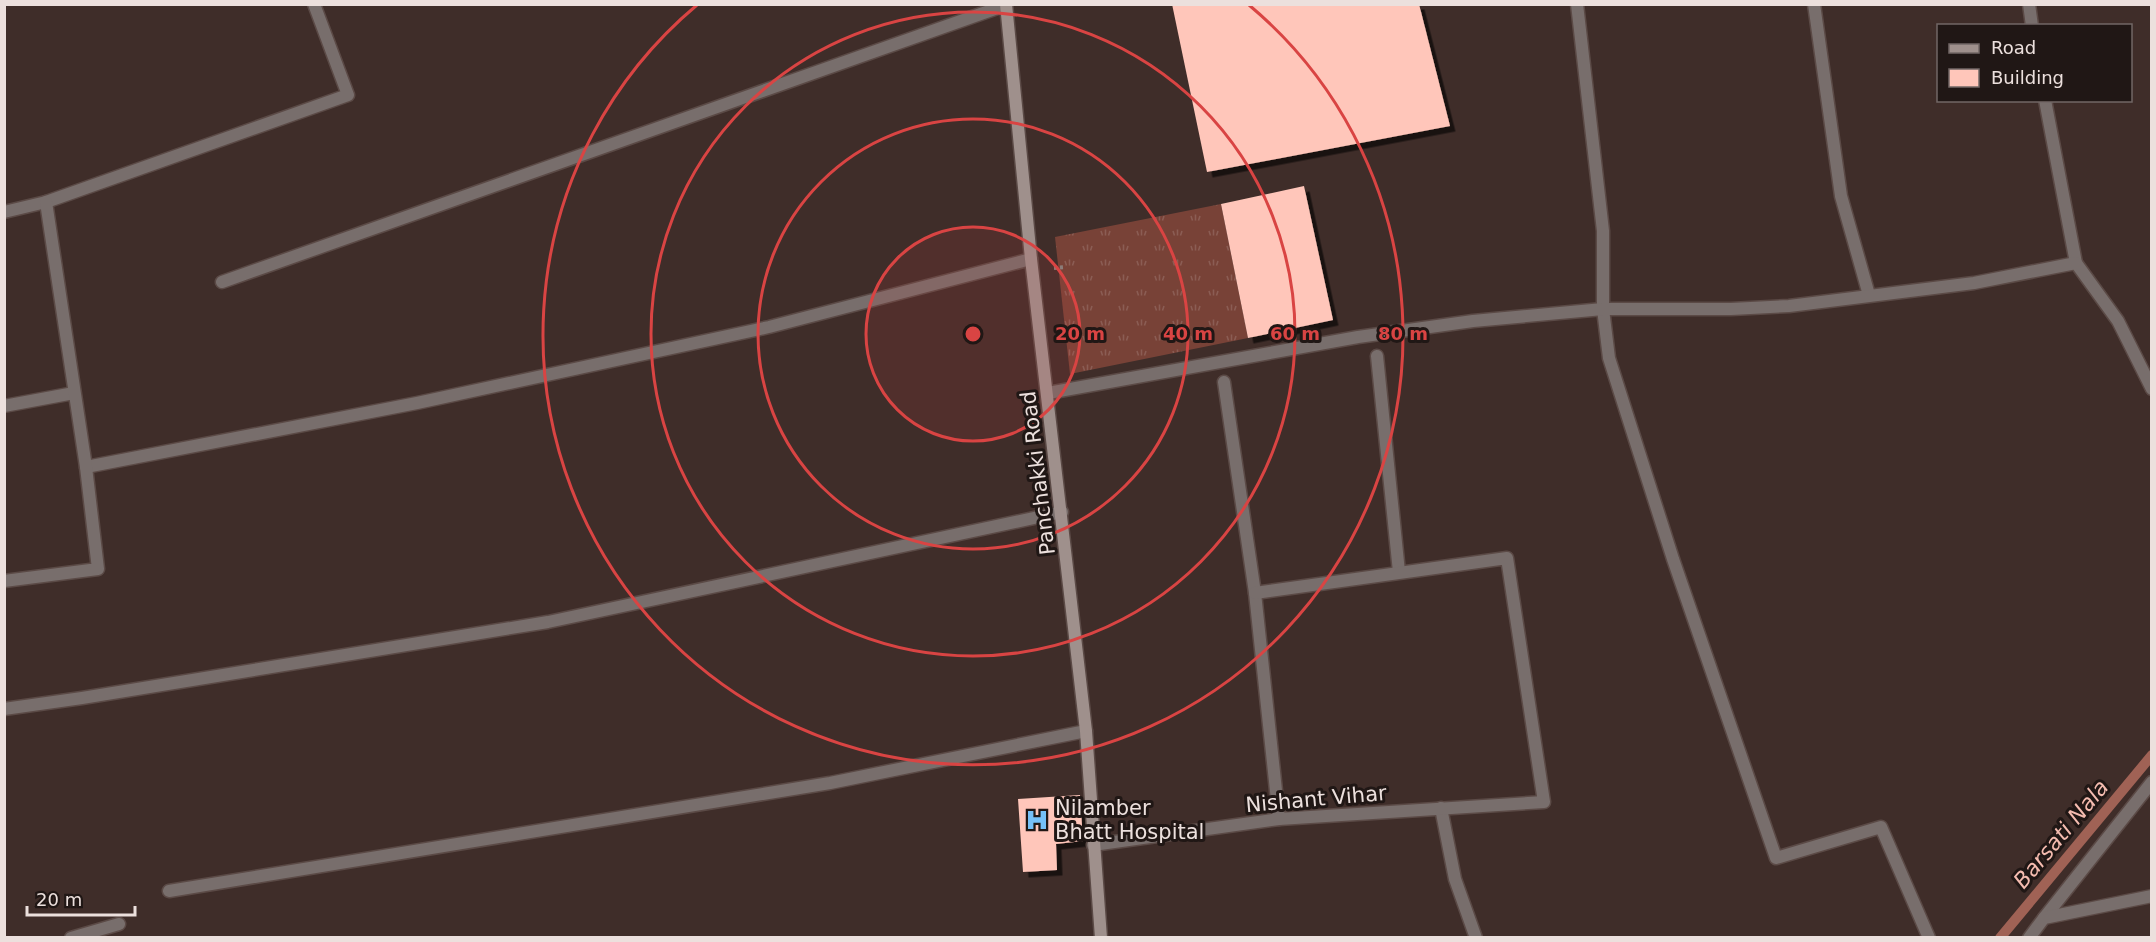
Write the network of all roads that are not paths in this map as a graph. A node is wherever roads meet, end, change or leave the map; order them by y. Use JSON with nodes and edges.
{"nodes":[{"id":1,"x":314,"y":4,"type":"edge"},
{"id":2,"x":1577,"y":4,"type":"edge"},
{"id":3,"x":1814,"y":4,"type":"edge"},
{"id":4,"x":2029,"y":4,"type":"edge"},
{"id":5,"x":1006,"y":5,"type":"edge"},
{"id":6,"x":2032,"y":24,"type":"edge"},
{"id":7,"x":2045,"y":102,"type":"edge"},
{"id":8,"x":46,"y":202,"type":"junction"},
{"id":9,"x":4,"y":212,"type":"edge"},
{"id":10,"x":1031,"y":259,"type":"junction"},
{"id":11,"x":2076,"y":263,"type":"junction"},
{"id":12,"x":222,"y":282,"type":"dead end"},
{"id":13,"x":1869,"y":296,"type":"junction"},
{"id":14,"x":1603,"y":309,"type":"junction"},
{"id":15,"x":1377,"y":356,"type":"dead end"},
{"id":16,"x":1224,"y":382,"type":"dead end"},
{"id":17,"x":2151,"y":389,"type":"edge"},
{"id":18,"x":75,"y":393,"type":"junction"},
{"id":19,"x":1048,"y":393,"type":"junction"},
{"id":20,"x":4,"y":406,"type":"edge"},
{"id":21,"x":86,"y":467,"type":"junction"},
{"id":22,"x":1062,"y":512,"type":"junction"},
{"id":23,"x":1399,"y":572,"type":"junction"},
{"id":24,"x":4,"y":581,"type":"edge"},
{"id":25,"x":1255,"y":593,"type":"junction"},
{"id":26,"x":4,"y":709,"type":"edge"},
{"id":27,"x":1086,"y":731,"type":"junction"},
{"id":28,"x":2151,"y":782,"type":"edge"},
{"id":29,"x":1441,"y":808,"type":"junction"},
{"id":30,"x":1279,"y":819,"type":"junction"},
{"id":31,"x":1093,"y":845,"type":"junction"},
{"id":32,"x":169,"y":891,"type":"dead end"},
{"id":33,"x":2151,"y":896,"type":"edge"},
{"id":34,"x":2044,"y":918,"type":"junction"},
{"id":35,"x":119,"y":924,"type":"dead end"},
{"id":36,"x":71,"y":938,"type":"edge"},
{"id":37,"x":1101,"y":938,"type":"edge"},
{"id":38,"x":1476,"y":938,"type":"edge"},
{"id":39,"x":1929,"y":938,"type":"edge"},
{"id":40,"x":2029,"y":938,"type":"edge"}],
"edges":[{"from":1,"to":8,"type":"street"},
{"from":2,"to":14,"type":"street"},
{"from":3,"to":13,"type":"street"},
{"from":4,"to":6,"type":"street"},
{"from":5,"to":10,"type":"main road","name":"Panchakki Road"},
{"from":5,"to":12,"type":"street"},
{"from":7,"to":11,"type":"street"},
{"from":8,"to":9,"type":"street"},
{"from":8,"to":18,"type":"street"},
{"from":10,"to":19,"type":"main road","name":"Panchakki Road"},
{"from":10,"to":21,"type":"street"},
{"from":11,"to":13,"type":"street"},
{"from":11,"to":17,"type":"street"},
{"from":13,"to":14,"type":"street"},
{"from":14,"to":19,"type":"street"},
{"from":14,"to":39,"type":"street"},
{"from":15,"to":23,"type":"street"},
{"from":16,"to":25,"type":"street"},
{"from":18,"to":20,"type":"street"},
{"from":18,"to":21,"type":"street"},
{"from":19,"to":22,"type":"main road","name":"Panchakki Road"},
{"from":21,"to":24,"type":"street"},
{"from":22,"to":26,"type":"street"},
{"from":22,"to":27,"type":"main road","name":"Panchakki Road"},
{"from":23,"to":25,"type":"street"},
{"from":23,"to":29,"type":"street","name":"Nishant Vihar"},
{"from":25,"to":30,"type":"street"},
{"from":27,"to":31,"type":"main road","name":"Panchakki Road"},
{"from":27,"to":32,"type":"street"},
{"from":28,"to":34,"type":"street"},
{"from":29,"to":30,"type":"street","name":"Nishant Vihar"},
{"from":29,"to":38,"type":"street"},
{"from":30,"to":31,"type":"street","name":"Nishant Vihar"},
{"from":31,"to":37,"type":"main road","name":"Panchakki Road"},
{"from":33,"to":34,"type":"street"},
{"from":34,"to":40,"type":"street"},
{"from":35,"to":36,"type":"street"}]}
